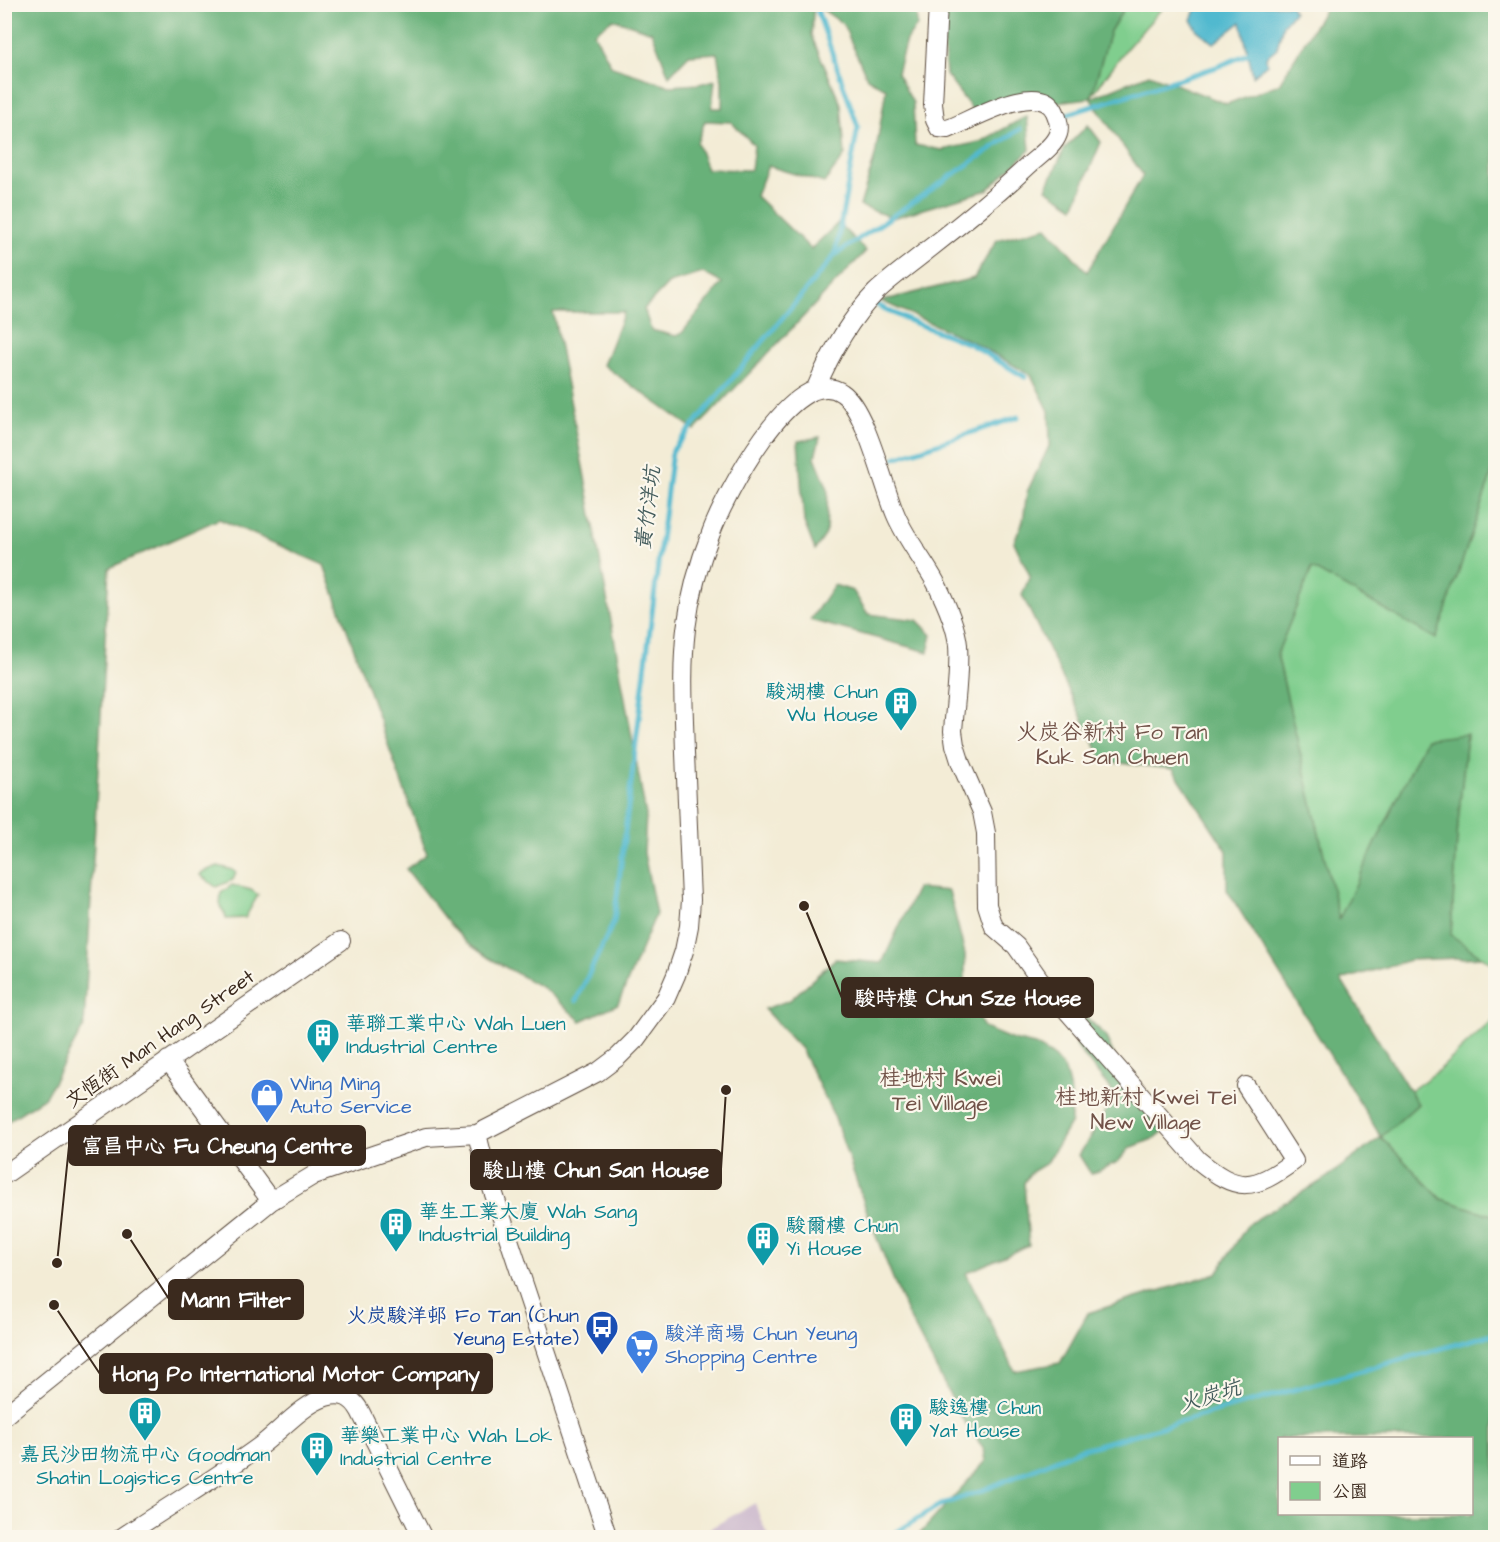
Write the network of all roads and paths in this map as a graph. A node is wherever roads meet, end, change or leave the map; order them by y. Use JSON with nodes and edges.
{"nodes":[{"id":1,"x":938,"y":4,"type":"edge"},
{"id":2,"x":816,"y":388,"type":"junction"},
{"id":3,"x":341,"y":941,"type":"dead end"},
{"id":4,"x":168,"y":1060,"type":"junction"},
{"id":5,"x":1246,"y":1086,"type":"dead end"},
{"id":6,"x":477,"y":1134,"type":"junction"},
{"id":7,"x":4,"y":1175,"type":"edge"},
{"id":8,"x":271,"y":1201,"type":"junction"},
{"id":9,"x":4,"y":1416,"type":"edge"},
{"id":10,"x":121,"y":1538,"type":"edge"},
{"id":11,"x":423,"y":1538,"type":"edge"},
{"id":12,"x":608,"y":1538,"type":"edge"}],
"edges":[{"from":1,"to":2,"type":"street"},
{"from":2,"to":5,"type":"street"},
{"from":2,"to":6,"type":"street"},
{"from":3,"to":4,"type":"street","name":"文恆街 Man Hang Street"},
{"from":4,"to":7,"type":"street","name":"文恆街 Man Hang Street"},
{"from":4,"to":8,"type":"street"},
{"from":6,"to":8,"type":"street"},
{"from":6,"to":12,"type":"street"},
{"from":8,"to":9,"type":"street"},
{"from":10,"to":11,"type":"street"}]}
